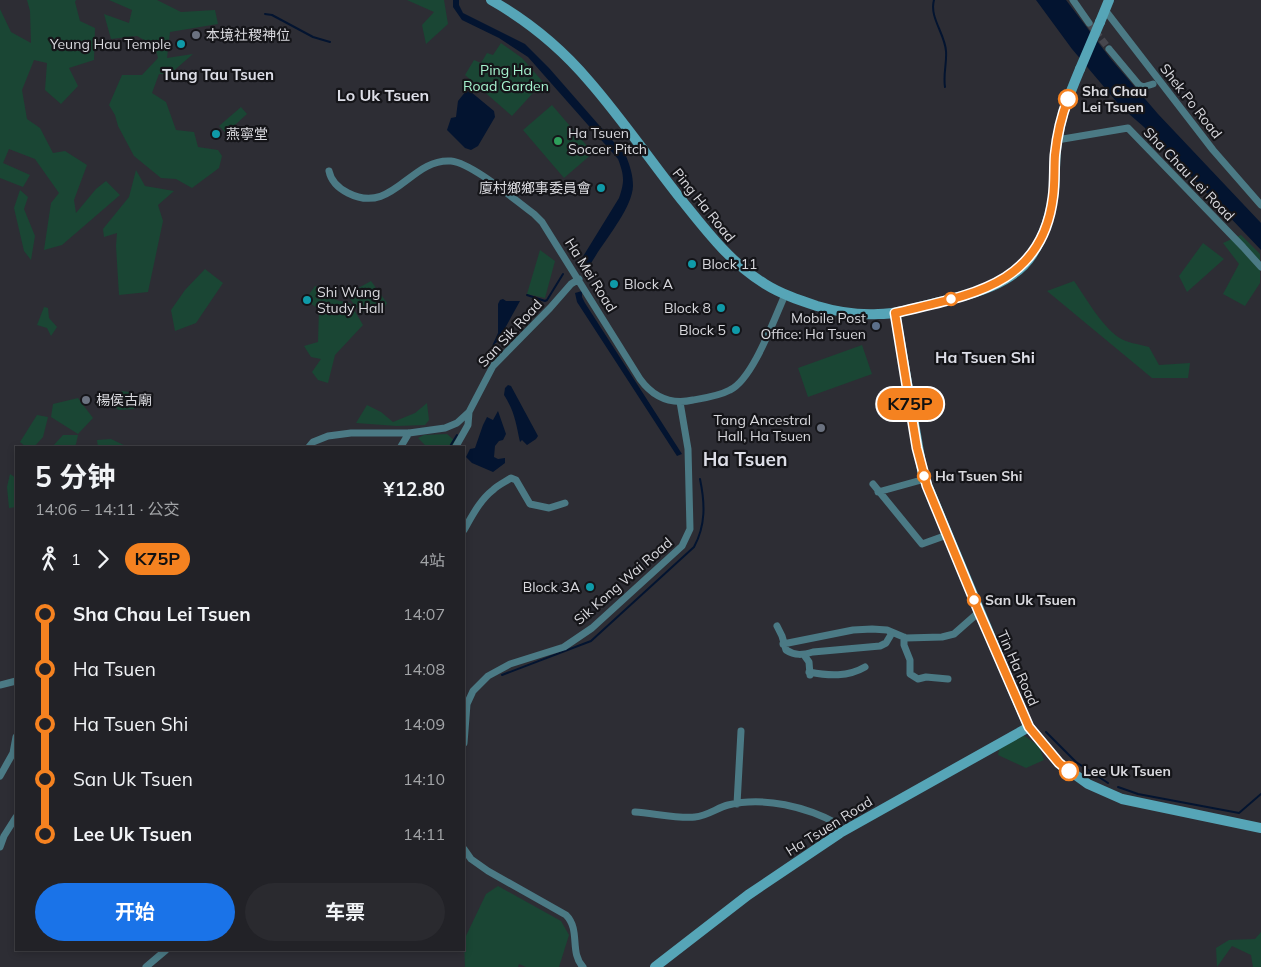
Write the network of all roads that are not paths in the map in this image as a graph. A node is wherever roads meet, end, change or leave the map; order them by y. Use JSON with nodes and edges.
{"nodes":[{"id":1,"x":491,"y":0,"type":"edge"},
{"id":2,"x":1072,"y":0,"type":"edge"},
{"id":3,"x":1109,"y":0,"type":"edge"},
{"id":4,"x":1105,"y":10,"type":"junction"},
{"id":5,"x":1089,"y":23,"type":"tunnel mouth"},
{"id":6,"x":1109,"y":49,"type":"tunnel mouth"},
{"id":7,"x":1153,"y":84,"type":"dead end"},
{"id":8,"x":1057,"y":140,"type":"junction"},
{"id":9,"x":329,"y":170,"type":"dead end"},
{"id":10,"x":1261,"y":205,"type":"edge"},
{"id":11,"x":1261,"y":268,"type":"edge"},
{"id":12,"x":579,"y":279,"type":"junction"},
{"id":13,"x":786,"y":294,"type":"junction"},
{"id":14,"x":895,"y":313,"type":"junction"},
{"id":15,"x":680,"y":402,"type":"junction"},
{"id":16,"x":469,"y":412,"type":"junction"},
{"id":17,"x":409,"y":433,"type":"junction"},
{"id":18,"x":310,"y":446,"type":"edge"},
{"id":19,"x":401,"y":446,"type":"edge"},
{"id":20,"x":456,"y":446,"type":"edge"},
{"id":21,"x":924,"y":479,"type":"junction"},
{"id":22,"x":873,"y":484,"type":"dead end"},
{"id":23,"x":878,"y":492,"type":"junction"},
{"id":24,"x":564,"y":503,"type":"dead end"},
{"id":25,"x":465,"y":528,"type":"edge"},
{"id":26,"x":948,"y":535,"type":"junction"},
{"id":27,"x":979,"y":612,"type":"junction"},
{"id":28,"x":777,"y":626,"type":"dead end"},
{"id":29,"x":892,"y":633,"type":"junction"},
{"id":30,"x":904,"y":637,"type":"junction"},
{"id":31,"x":783,"y":644,"type":"junction"},
{"id":32,"x":804,"y":655,"type":"junction"},
{"id":33,"x":865,"y":667,"type":"dead end"},
{"id":34,"x":948,"y":680,"type":"dead end"},
{"id":35,"x":15,"y":681,"type":"edge"},
{"id":36,"x":0,"y":686,"type":"edge"},
{"id":37,"x":465,"y":724,"type":"edge"},
{"id":38,"x":1029,"y":727,"type":"junction"},
{"id":39,"x":741,"y":730,"type":"dead end"},
{"id":40,"x":15,"y":745,"type":"edge"},
{"id":41,"x":0,"y":776,"type":"edge"},
{"id":42,"x":737,"y":804,"type":"junction"},
{"id":43,"x":635,"y":812,"type":"dead end"},
{"id":44,"x":15,"y":819,"type":"edge"},
{"id":45,"x":1261,"y":828,"type":"edge"},
{"id":46,"x":840,"y":833,"type":"junction"},
{"id":47,"x":0,"y":847,"type":"edge"},
{"id":48,"x":465,"y":850,"type":"edge"},
{"id":49,"x":165,"y":951,"type":"edge"},
{"id":50,"x":146,"y":967,"type":"edge"},
{"id":51,"x":583,"y":967,"type":"edge"},
{"id":52,"x":655,"y":967,"type":"edge"}],
"edges":[{"from":1,"to":13,"type":"street","name":"Ping Ha Road"},
{"from":2,"to":5,"type":"street"},
{"from":3,"to":4,"type":"street","name":"Ping Ha Road"},
{"from":4,"to":8,"type":"street","name":"Ping Ha Road","bridge":true},
{"from":4,"to":10,"type":"street","name":"Shek Po Road"},
{"from":6,"to":7,"type":"street"},
{"from":8,"to":11,"type":"street","name":"Sha Chau Lei Road"},
{"from":8,"to":14,"type":"street","name":"Ping Ha Road"},
{"from":9,"to":12,"type":"street","name":"Ha Mei Road"},
{"from":12,"to":15,"type":"street","name":"Ha Mei Road"},
{"from":12,"to":16,"type":"street","name":"San Sik Road"},
{"from":13,"to":14,"type":"street","name":"Ping Ha Road"},
{"from":13,"to":15,"type":"street","name":"Ha Mei Road"},
{"from":14,"to":21,"type":"street","name":"Tin Ha Road"},
{"from":15,"to":37,"type":"street","name":"Sik Kong Wai Road"},
{"from":16,"to":17,"type":"street"},
{"from":16,"to":20,"type":"street","name":"San Sik Road"},
{"from":17,"to":18,"type":"street"},
{"from":17,"to":19,"type":"street"},
{"from":21,"to":23,"type":"street"},
{"from":21,"to":26,"type":"street","name":"Tin Ha Road"},
{"from":22,"to":23,"type":"street"},
{"from":23,"to":26,"type":"street"},
{"from":24,"to":25,"type":"street"},
{"from":26,"to":27,"type":"street","name":"Tin Ha Road"},
{"from":27,"to":30,"type":"street"},
{"from":27,"to":38,"type":"street","name":"Tin Ha Road"},
{"from":28,"to":31,"type":"street"},
{"from":29,"to":30,"type":"street"},
{"from":29,"to":31,"type":"street"},
{"from":29,"to":32,"type":"street"},
{"from":30,"to":34,"type":"street"},
{"from":31,"to":32,"type":"street"},
{"from":32,"to":33,"type":"street"},
{"from":35,"to":36,"type":"street"},
{"from":38,"to":45,"type":"street","name":"Tin Ha Road"},
{"from":38,"to":46,"type":"street","name":"Ha Tsuen Road"},
{"from":39,"to":42,"type":"street"},
{"from":40,"to":41,"type":"street"},
{"from":42,"to":43,"type":"street"},
{"from":42,"to":46,"type":"street"},
{"from":44,"to":47,"type":"street"},
{"from":46,"to":52,"type":"street","name":"Ha Tsuen Road"},
{"from":48,"to":51,"type":"street"},
{"from":49,"to":50,"type":"street"}]}
